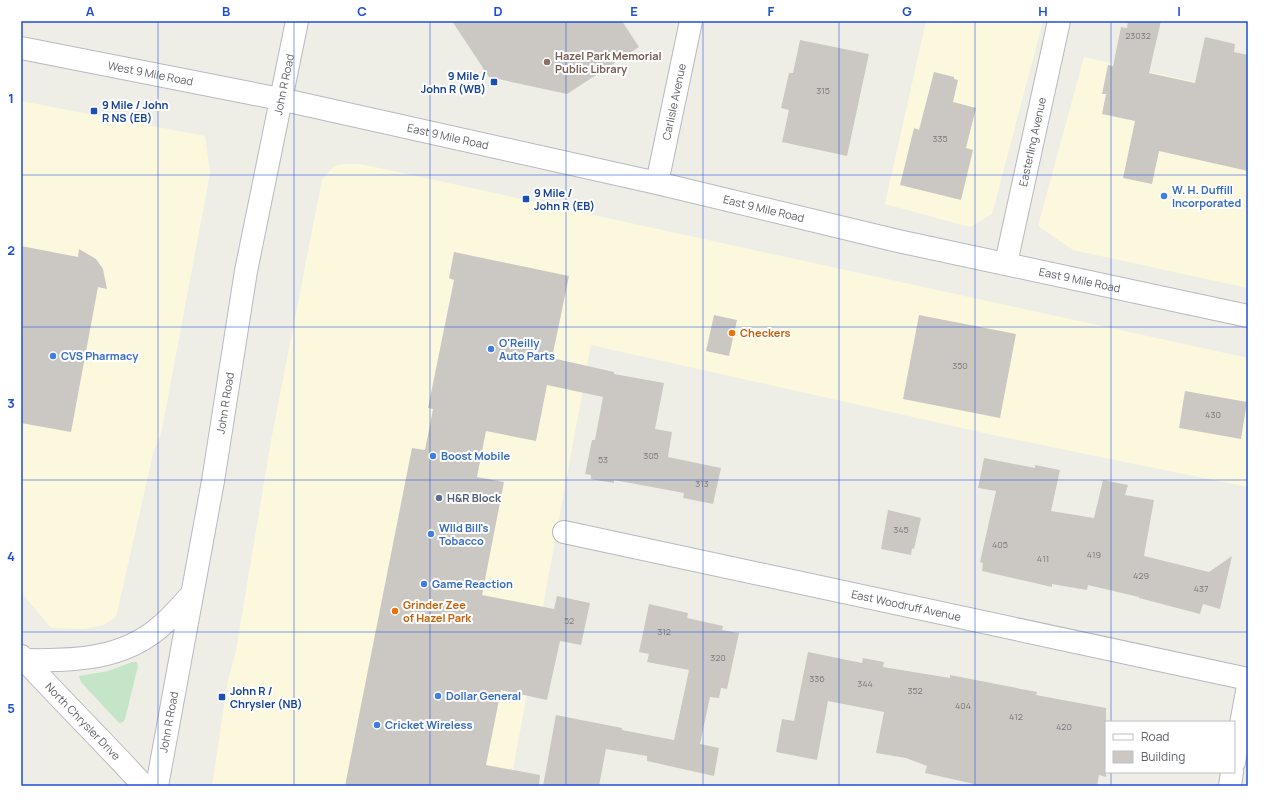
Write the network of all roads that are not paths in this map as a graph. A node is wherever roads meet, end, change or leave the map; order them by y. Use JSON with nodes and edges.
{"nodes":[{"id":1,"x":297,"y":21,"type":"edge"},
{"id":2,"x":691,"y":21,"type":"edge"},
{"id":3,"x":1058,"y":21,"type":"edge"},
{"id":4,"x":21,"y":48,"type":"edge"},
{"id":5,"x":280,"y":99,"type":"junction"},
{"id":6,"x":657,"y":183,"type":"junction"},
{"id":7,"x":1006,"y":263,"type":"junction"},
{"id":8,"x":1248,"y":316,"type":"edge"},
{"id":9,"x":564,"y":532,"type":"dead end"},
{"id":10,"x":191,"y":596,"type":"junction"},
{"id":11,"x":23,"y":658,"type":"edge"},
{"id":12,"x":1248,"y":679,"type":"edge"},
{"id":13,"x":1248,"y":686,"type":"edge"},
{"id":14,"x":1235,"y":757,"type":"edge"},
{"id":15,"x":1232,"y":773,"type":"edge"},
{"id":16,"x":144,"y":786,"type":"edge"},
{"id":17,"x":157,"y":786,"type":"edge"},
{"id":18,"x":1230,"y":786,"type":"edge"}],
"edges":[{"from":1,"to":5,"type":"main road","name":"John R Road"},
{"from":2,"to":6,"type":"main road","name":"Carlisle Avenue"},
{"from":3,"to":7,"type":"main road","name":"Easterling Avenue"},
{"from":4,"to":5,"type":"main road","name":"West 9 Mile Road"},
{"from":5,"to":6,"type":"main road","name":"East 9 Mile Road"},
{"from":5,"to":10,"type":"main road","name":"John R Road"},
{"from":6,"to":7,"type":"main road","name":"East 9 Mile Road"},
{"from":7,"to":8,"type":"main road","name":"East 9 Mile Road"},
{"from":9,"to":12,"type":"main road","name":"East Woodruff Avenue"},
{"from":10,"to":11,"type":"main road"},
{"from":10,"to":17,"type":"main road","name":"John R Road"},
{"from":11,"to":16,"type":"main road","name":"North Chrysler Drive"},
{"from":13,"to":14,"type":"main road"},
{"from":15,"to":18,"type":"main road"}]}
